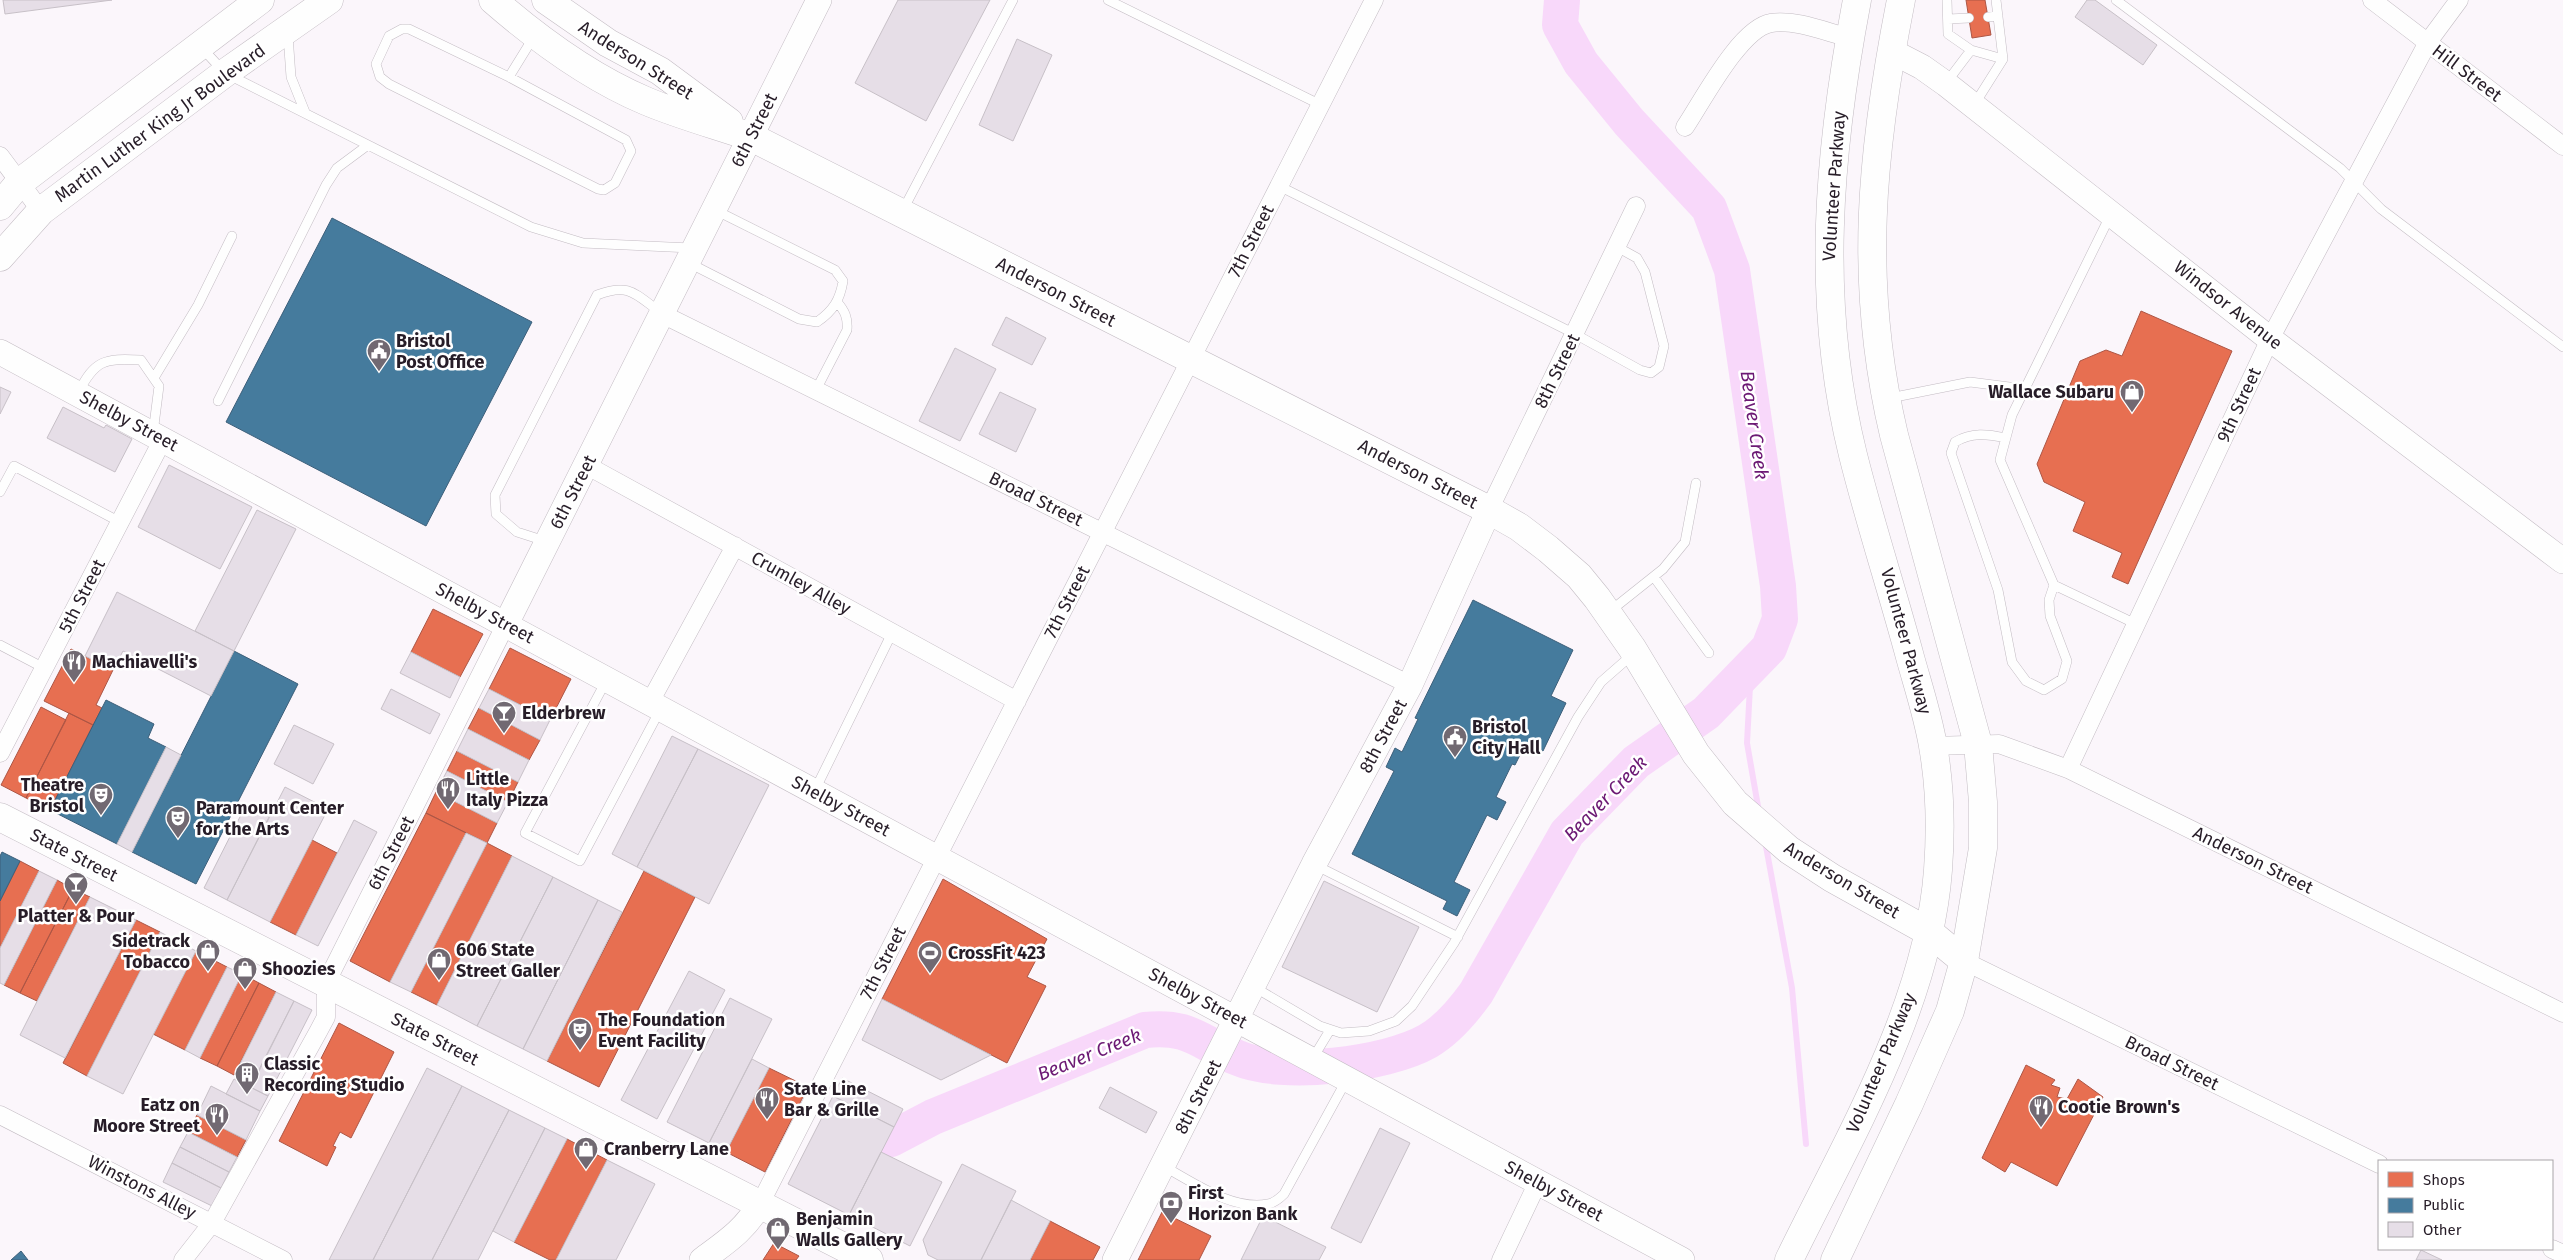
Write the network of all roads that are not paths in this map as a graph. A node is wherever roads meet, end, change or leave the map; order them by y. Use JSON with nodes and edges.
{"nodes":[{"id":1,"x":260,"y":0,"type":"edge"},
{"id":2,"x":329,"y":0,"type":"edge"},
{"id":3,"x":493,"y":0,"type":"edge"},
{"id":4,"x":546,"y":0,"type":"edge"},
{"id":5,"x":819,"y":0,"type":"edge"},
{"id":6,"x":1013,"y":0,"type":"edge"},
{"id":7,"x":1108,"y":0,"type":"edge"},
{"id":8,"x":1374,"y":0,"type":"edge"},
{"id":9,"x":1857,"y":0,"type":"edge"},
{"id":10,"x":1901,"y":0,"type":"edge"},
{"id":11,"x":1947,"y":0,"type":"edge"},
{"id":12,"x":1996,"y":0,"type":"edge"},
{"id":13,"x":2116,"y":0,"type":"edge"},
{"id":14,"x":2372,"y":0,"type":"edge"},
{"id":15,"x":2460,"y":0,"type":"edge"},
{"id":16,"x":1998,"y":16,"type":"junction"},
{"id":17,"x":1988,"y":17,"type":"dead end"},
{"id":18,"x":1969,"y":18,"type":"dead end"},
{"id":19,"x":1948,"y":19,"type":"junction"},
{"id":20,"x":287,"y":30,"type":"junction"},
{"id":21,"x":534,"y":35,"type":"junction"},
{"id":22,"x":1850,"y":38,"type":"junction"},
{"id":23,"x":2428,"y":42,"type":"junction"},
{"id":24,"x":200,"y":46,"type":"junction"},
{"id":25,"x":1971,"y":50,"type":"junction"},
{"id":26,"x":1891,"y":51,"type":"junction"},
{"id":27,"x":2003,"y":60,"type":"junction"},
{"id":28,"x":224,"y":73,"type":"junction"},
{"id":29,"x":509,"y":77,"type":"junction"},
{"id":30,"x":1946,"y":84,"type":"junction"},
{"id":31,"x":1321,"y":105,"type":"junction"},
{"id":32,"x":1973,"y":105,"type":"junction"},
{"id":33,"x":304,"y":112,"type":"junction"},
{"id":34,"x":1684,"y":128,"type":"dead end"},
{"id":35,"x":751,"y":137,"type":"junction"},
{"id":36,"x":368,"y":145,"type":"junction"},
{"id":37,"x":2563,"y":146,"type":"edge"},
{"id":38,"x":0,"y":156,"type":"edge"},
{"id":39,"x":2354,"y":182,"type":"junction"},
{"id":40,"x":19,"y":183,"type":"junction"},
{"id":41,"x":1279,"y":186,"type":"junction"},
{"id":42,"x":0,"y":206,"type":"edge"},
{"id":43,"x":1636,"y":206,"type":"dead end"},
{"id":44,"x":714,"y":209,"type":"junction"},
{"id":45,"x":41,"y":211,"type":"junction"},
{"id":46,"x":901,"y":214,"type":"junction"},
{"id":47,"x":2111,"y":214,"type":"junction"},
{"id":48,"x":232,"y":236,"type":"dead end"},
{"id":49,"x":1617,"y":247,"type":"junction"},
{"id":50,"x":691,"y":255,"type":"junction"},
{"id":51,"x":0,"y":257,"type":"edge"},
{"id":52,"x":837,"y":302,"type":"junction"},
{"id":53,"x":662,"y":314,"type":"junction"},
{"id":54,"x":1575,"y":334,"type":"junction"},
{"id":55,"x":2270,"y":338,"type":"junction"},
{"id":56,"x":2563,"y":347,"type":"edge"},
{"id":57,"x":0,"y":352,"type":"edge"},
{"id":58,"x":1191,"y":360,"type":"junction"},
{"id":59,"x":154,"y":378,"type":"junction"},
{"id":60,"x":2025,"y":389,"type":"junction"},
{"id":61,"x":816,"y":390,"type":"junction"},
{"id":62,"x":78,"y":394,"type":"junction"},
{"id":63,"x":1885,"y":399,"type":"junction"},
{"id":64,"x":218,"y":401,"type":"dead end"},
{"id":65,"x":158,"y":436,"type":"junction"},
{"id":66,"x":2006,"y":438,"type":"junction"},
{"id":67,"x":586,"y":465,"type":"junction"},
{"id":68,"x":1696,"y":483,"type":"dead end"},
{"id":69,"x":0,"y":492,"type":"edge"},
{"id":70,"x":1489,"y":510,"type":"junction"},
{"id":71,"x":120,"y":522,"type":"junction"},
{"id":72,"x":1103,"y":532,"type":"junction"},
{"id":73,"x":548,"y":542,"type":"junction"},
{"id":74,"x":735,"y":546,"type":"junction"},
{"id":75,"x":2563,"y":561,"type":"edge"},
{"id":76,"x":1654,"y":577,"type":"junction"},
{"id":77,"x":2054,"y":585,"type":"junction"},
{"id":78,"x":1609,"y":613,"type":"junction"},
{"id":79,"x":506,"y":624,"type":"junction"},
{"id":80,"x":2136,"y":624,"type":"junction"},
{"id":81,"x":892,"y":633,"type":"junction"},
{"id":82,"x":0,"y":645,"type":"edge"},
{"id":83,"x":1635,"y":652,"type":"junction"},
{"id":84,"x":1710,"y":653,"type":"dead end"},
{"id":85,"x":44,"y":668,"type":"junction"},
{"id":86,"x":607,"y":679,"type":"junction"},
{"id":87,"x":1410,"y":685,"type":"junction"},
{"id":88,"x":1017,"y":701,"type":"junction"},
{"id":89,"x":655,"y":705,"type":"junction"},
{"id":90,"x":1978,"y":744,"type":"junction"},
{"id":91,"x":1934,"y":746,"type":"junction"},
{"id":92,"x":0,"y":753,"type":"edge"},
{"id":93,"x":2068,"y":769,"type":"junction"},
{"id":94,"x":815,"y":791,"type":"junction"},
{"id":95,"x":0,"y":817,"type":"edge"},
{"id":96,"x":937,"y":857,"type":"junction"},
{"id":97,"x":1314,"y":864,"type":"junction"},
{"id":98,"x":1929,"y":932,"type":"junction"},
{"id":99,"x":1458,"y":937,"type":"junction"},
{"id":100,"x":1964,"y":961,"type":"junction"},
{"id":101,"x":326,"y":983,"type":"junction"},
{"id":102,"x":1254,"y":987,"type":"junction"},
{"id":103,"x":2563,"y":1013,"type":"edge"},
{"id":104,"x":1235,"y":1026,"type":"junction"},
{"id":105,"x":1330,"y":1030,"type":"junction"},
{"id":106,"x":1312,"y":1060,"type":"junction"},
{"id":107,"x":1347,"y":1078,"type":"junction"},
{"id":108,"x":0,"y":1114,"type":"edge"},
{"id":109,"x":2378,"y":1164,"type":"edge"},
{"id":110,"x":1163,"y":1166,"type":"junction"},
{"id":111,"x":1538,"y":1182,"type":"junction"},
{"id":112,"x":760,"y":1204,"type":"junction"},
{"id":113,"x":212,"y":1222,"type":"junction"},
{"id":114,"x":183,"y":1260,"type":"edge"},
{"id":115,"x":283,"y":1260,"type":"edge"},
{"id":116,"x":702,"y":1260,"type":"edge"},
{"id":117,"x":868,"y":1260,"type":"edge"},
{"id":118,"x":1115,"y":1260,"type":"edge"},
{"id":119,"x":1501,"y":1260,"type":"edge"},
{"id":120,"x":1682,"y":1260,"type":"edge"},
{"id":121,"x":1789,"y":1260,"type":"edge"},
{"id":122,"x":1835,"y":1260,"type":"edge"}],
"edges":[{"from":1,"to":24,"type":"main road","name":"Martin Luther King Jr Boulevard"},
{"from":2,"to":20,"type":"main road","name":"Martin Luther King Jr Boulevard"},
{"from":3,"to":21,"type":"main road","name":"Anderson Street"},
{"from":4,"to":35,"type":"main road","name":"Anderson Street"},
{"from":5,"to":35,"type":"street","name":"6th Street"},
{"from":6,"to":46,"type":"lane"},
{"from":7,"to":31,"type":"lane"},
{"from":8,"to":31,"type":"street","name":"7th Street"},
{"from":9,"to":22,"type":"main road","name":"Volunteer Parkway"},
{"from":10,"to":26,"type":"main road"},
{"from":11,"to":19,"type":"lane"},
{"from":12,"to":16,"type":"lane"},
{"from":13,"to":39,"type":"lane"},
{"from":14,"to":23,"type":"street","name":"Hill Street"},
{"from":15,"to":23,"type":"street","name":"9th Street"},
{"from":16,"to":17,"type":"lane"},
{"from":16,"to":27,"type":"lane"},
{"from":18,"to":19,"type":"lane"},
{"from":19,"to":25,"type":"lane"},
{"from":20,"to":28,"type":"main road","name":"Martin Luther King Jr Boulevard"},
{"from":20,"to":33,"type":"lane"},
{"from":21,"to":29,"type":"lane"},
{"from":21,"to":35,"type":"main road","name":"Anderson Street"},
{"from":22,"to":26,"type":"main road"},
{"from":22,"to":34,"type":"street"},
{"from":22,"to":91,"type":"main road","name":"Volunteer Parkway"},
{"from":23,"to":37,"type":"street","name":"Hill Street"},
{"from":23,"to":39,"type":"street","name":"9th Street"},
{"from":24,"to":28,"type":"lane"},
{"from":24,"to":40,"type":"main road","name":"Martin Luther King Jr Boulevard"},
{"from":25,"to":27,"type":"lane"},
{"from":25,"to":30,"type":"lane"},
{"from":26,"to":30,"type":"street","name":"Windsor Avenue"},
{"from":26,"to":63,"type":"main road"},
{"from":27,"to":32,"type":"lane"},
{"from":28,"to":33,"type":"lane"},
{"from":28,"to":45,"type":"main road","name":"Martin Luther King Jr Boulevard"},
{"from":29,"to":29,"type":"lane"},
{"from":30,"to":32,"type":"street","name":"Windsor Avenue"},
{"from":31,"to":41,"type":"street","name":"7th Street"},
{"from":32,"to":47,"type":"street","name":"Windsor Avenue"},
{"from":33,"to":36,"type":"lane"},
{"from":35,"to":44,"type":"street","name":"6th Street"},
{"from":35,"to":46,"type":"main road","name":"Anderson Street"},
{"from":36,"to":50,"type":"lane"},
{"from":36,"to":64,"type":"lane"},
{"from":38,"to":40,"type":"street"},
{"from":39,"to":55,"type":"street","name":"9th Street"},
{"from":39,"to":56,"type":"lane"},
{"from":40,"to":42,"type":"main road","name":"Martin Luther King Jr Boulevard"},
{"from":40,"to":45,"type":"street"},
{"from":41,"to":54,"type":"lane"},
{"from":41,"to":58,"type":"street","name":"7th Street"},
{"from":43,"to":49,"type":"street","name":"8th Street"},
{"from":44,"to":50,"type":"street","name":"6th Street"},
{"from":44,"to":52,"type":"lane"},
{"from":45,"to":51,"type":"main road","name":"Martin Luther King Jr Boulevard"},
{"from":46,"to":58,"type":"main road","name":"Anderson Street"},
{"from":47,"to":55,"type":"street","name":"Windsor Avenue"},
{"from":47,"to":60,"type":"lane"},
{"from":48,"to":59,"type":"lane"},
{"from":49,"to":54,"type":"street","name":"8th Street"},
{"from":49,"to":54,"type":"lane"},
{"from":50,"to":52,"type":"lane"},
{"from":50,"to":53,"type":"street","name":"6th Street"},
{"from":52,"to":61,"type":"lane"},
{"from":53,"to":61,"type":"street","name":"Broad Street"},
{"from":53,"to":67,"type":"street","name":"6th Street"},
{"from":53,"to":73,"type":"lane"},
{"from":54,"to":70,"type":"street","name":"8th Street"},
{"from":55,"to":75,"type":"street","name":"Windsor Avenue"},
{"from":55,"to":80,"type":"street","name":"9th Street"},
{"from":57,"to":62,"type":"street","name":"Shelby Street"},
{"from":58,"to":70,"type":"main road","name":"Anderson Street"},
{"from":58,"to":72,"type":"street","name":"7th Street"},
{"from":59,"to":62,"type":"lane"},
{"from":59,"to":65,"type":"lane"},
{"from":60,"to":63,"type":"lane"},
{"from":60,"to":66,"type":"lane"},
{"from":61,"to":72,"type":"street","name":"Broad Street"},
{"from":62,"to":65,"type":"street","name":"Shelby Street"},
{"from":63,"to":90,"type":"main road"},
{"from":65,"to":71,"type":"street","name":"5th Street"},
{"from":65,"to":79,"type":"street","name":"Shelby Street"},
{"from":66,"to":77,"type":"lane"},
{"from":66,"to":77,"type":"lane"},
{"from":67,"to":73,"type":"street","name":"6th Street"},
{"from":67,"to":74,"type":"street","name":"Crumley Alley"},
{"from":68,"to":76,"type":"lane"},
{"from":69,"to":71,"type":"lane"},
{"from":70,"to":78,"type":"main road","name":"Anderson Street"},
{"from":70,"to":87,"type":"street","name":"8th Street"},
{"from":71,"to":85,"type":"street","name":"5th Street"},
{"from":72,"to":87,"type":"street","name":"Broad Street"},
{"from":72,"to":88,"type":"street","name":"7th Street"},
{"from":73,"to":79,"type":"street","name":"6th Street"},
{"from":74,"to":81,"type":"street","name":"Crumley Alley"},
{"from":74,"to":89,"type":"street"},
{"from":76,"to":78,"type":"lane"},
{"from":76,"to":84,"type":"lane"},
{"from":77,"to":80,"type":"lane"},
{"from":78,"to":83,"type":"main road","name":"Anderson Street"},
{"from":79,"to":86,"type":"street","name":"Shelby Street"},
{"from":79,"to":101,"type":"street","name":"6th Street"},
{"from":80,"to":93,"type":"street","name":"9th Street"},
{"from":81,"to":88,"type":"street","name":"Crumley Alley"},
{"from":81,"to":94,"type":"lane"},
{"from":82,"to":85,"type":"lane"},
{"from":83,"to":98,"type":"main road","name":"Anderson Street"},
{"from":83,"to":99,"type":"lane"},
{"from":85,"to":92,"type":"street","name":"5th Street"},
{"from":86,"to":89,"type":"street","name":"Shelby Street"},
{"from":86,"to":89,"type":"lane"},
{"from":87,"to":97,"type":"street","name":"8th Street"},
{"from":88,"to":96,"type":"street","name":"7th Street"},
{"from":89,"to":94,"type":"street","name":"Shelby Street"},
{"from":90,"to":91,"type":"street","name":"Anderson Street"},
{"from":90,"to":93,"type":"street","name":"Anderson Street"},
{"from":90,"to":100,"type":"main road"},
{"from":91,"to":98,"type":"main road","name":"Volunteer Parkway"},
{"from":93,"to":103,"type":"street","name":"Anderson Street"},
{"from":94,"to":96,"type":"street","name":"Shelby Street"},
{"from":95,"to":101,"type":"main road","name":"State Street"},
{"from":96,"to":104,"type":"street","name":"Shelby Street"},
{"from":96,"to":112,"type":"street","name":"7th Street"},
{"from":97,"to":99,"type":"lane"},
{"from":97,"to":102,"type":"street","name":"8th Street"},
{"from":98,"to":100,"type":"main road","name":"Anderson Street"},
{"from":98,"to":121,"type":"main road","name":"Volunteer Parkway"},
{"from":99,"to":105,"type":"lane"},
{"from":100,"to":109,"type":"street","name":"Broad Street"},
{"from":100,"to":122,"type":"main road"},
{"from":101,"to":112,"type":"main road","name":"State Street"},
{"from":101,"to":113,"type":"street"},
{"from":102,"to":104,"type":"street","name":"8th Street"},
{"from":102,"to":105,"type":"lane"},
{"from":104,"to":106,"type":"street","name":"Shelby Street"},
{"from":104,"to":110,"type":"street","name":"8th Street"},
{"from":105,"to":106,"type":"lane"},
{"from":106,"to":107,"type":"street","name":"Shelby Street"},
{"from":107,"to":110,"type":"lane"},
{"from":107,"to":111,"type":"street","name":"Shelby Street"},
{"from":108,"to":113,"type":"street","name":"Winstons Alley"},
{"from":110,"to":118,"type":"street","name":"8th Street"},
{"from":111,"to":119,"type":"street"},
{"from":111,"to":120,"type":"street","name":"Shelby Street"},
{"from":112,"to":116,"type":"street"},
{"from":112,"to":117,"type":"main road","name":"State Street"},
{"from":113,"to":114,"type":"street"},
{"from":113,"to":115,"type":"street","name":"Winstons Alley"}]}
